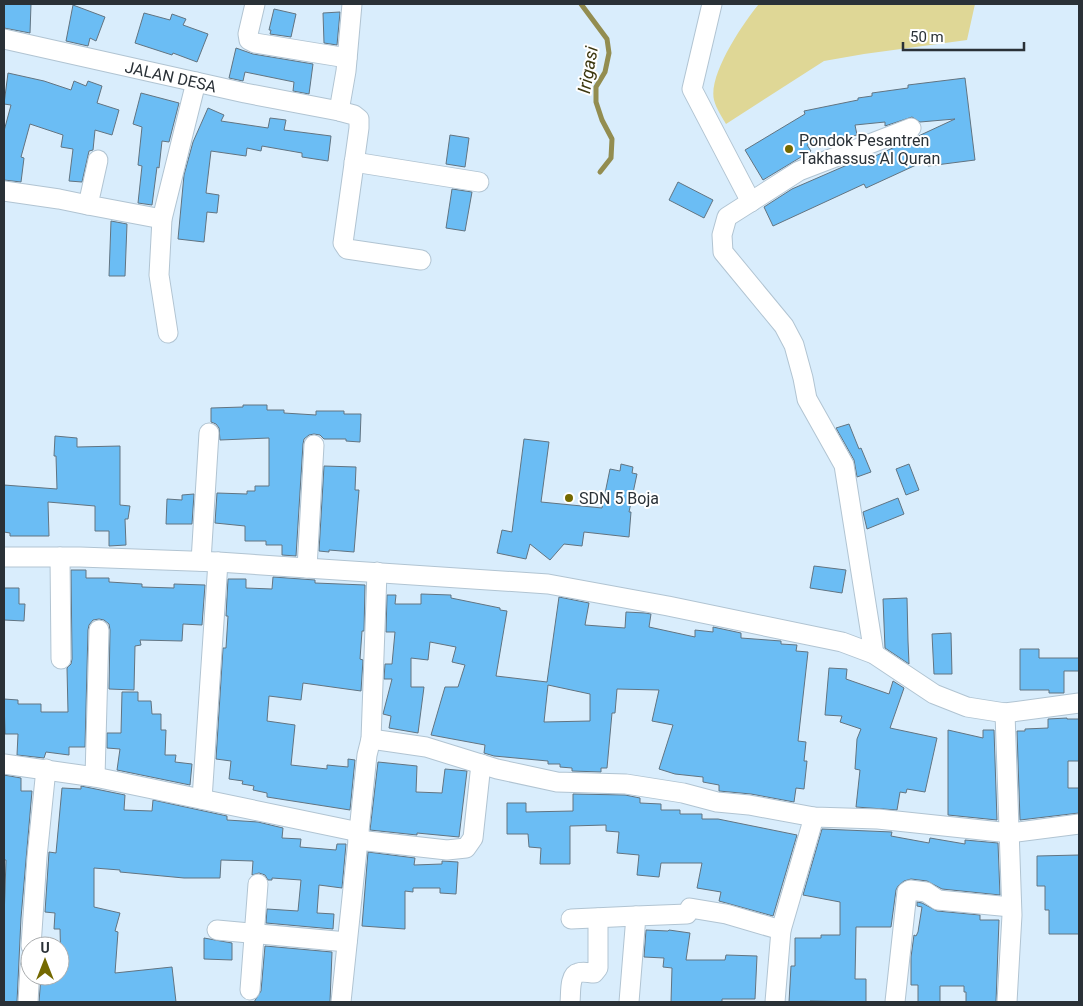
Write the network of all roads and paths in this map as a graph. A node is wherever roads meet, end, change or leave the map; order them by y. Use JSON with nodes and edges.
{"nodes":[{"id":1,"x":255,"y":4,"type":"edge"},
{"id":2,"x":352,"y":4,"type":"edge"},
{"id":3,"x":712,"y":4,"type":"edge"},
{"id":4,"x":4,"y":39,"type":"edge"},
{"id":5,"x":347,"y":58,"type":"junction"},
{"id":6,"x":196,"y":82,"type":"junction"},
{"id":7,"x":339,"y":111,"type":"junction"},
{"id":8,"x":912,"y":128,"type":"dead end"},
{"id":9,"x":98,"y":160,"type":"dead end"},
{"id":10,"x":354,"y":162,"type":"junction"},
{"id":11,"x":479,"y":182,"type":"dead end"},
{"id":12,"x":4,"y":191,"type":"edge"},
{"id":13,"x":751,"y":202,"type":"junction"},
{"id":14,"x":88,"y":205,"type":"junction"},
{"id":15,"x":162,"y":218,"type":"junction"},
{"id":16,"x":421,"y":260,"type":"dead end"},
{"id":17,"x":168,"y":333,"type":"dead end"},
{"id":18,"x":209,"y":433,"type":"dead end"},
{"id":19,"x":314,"y":445,"type":"dead end"},
{"id":20,"x":4,"y":557,"type":"edge"},
{"id":21,"x":60,"y":557,"type":"junction"},
{"id":22,"x":210,"y":562,"type":"junction"},
{"id":23,"x":307,"y":568,"type":"junction"},
{"id":24,"x":377,"y":572,"type":"junction"},
{"id":25,"x":99,"y":630,"type":"dead end"},
{"id":26,"x":874,"y":654,"type":"junction"},
{"id":27,"x":61,"y":660,"type":"dead end"},
{"id":28,"x":1079,"y":703,"type":"edge"},
{"id":29,"x":1005,"y":713,"type":"junction"},
{"id":30,"x":370,"y":739,"type":"junction"},
{"id":31,"x":4,"y":764,"type":"edge"},
{"id":32,"x":481,"y":764,"type":"junction"},
{"id":33,"x":46,"y":769,"type":"junction"},
{"id":34,"x":95,"y":777,"type":"junction"},
{"id":35,"x":202,"y":799,"type":"junction"},
{"id":36,"x":814,"y":817,"type":"junction"},
{"id":37,"x":1079,"y":824,"type":"edge"},
{"id":38,"x":1010,"y":833,"type":"junction"},
{"id":39,"x":359,"y":836,"type":"junction"},
{"id":40,"x":258,"y":884,"type":"dead end"},
{"id":41,"x":1012,"y":907,"type":"junction"},
{"id":42,"x":636,"y":916,"type":"junction"},
{"id":43,"x":598,"y":918,"type":"junction"},
{"id":44,"x":571,"y":919,"type":"dead end"},
{"id":45,"x":217,"y":930,"type":"dead end"},
{"id":46,"x":781,"y":930,"type":"junction"},
{"id":47,"x":254,"y":933,"type":"junction"},
{"id":48,"x":32,"y":936,"type":"edge"},
{"id":49,"x":347,"y":942,"type":"junction"},
{"id":50,"x":29,"y":986,"type":"edge"},
{"id":51,"x":250,"y":990,"type":"dead end"},
{"id":52,"x":28,"y":1002,"type":"edge"},
{"id":53,"x":341,"y":1002,"type":"edge"},
{"id":54,"x":570,"y":1002,"type":"edge"},
{"id":55,"x":629,"y":1002,"type":"edge"},
{"id":56,"x":775,"y":1002,"type":"edge"},
{"id":57,"x":895,"y":1002,"type":"edge"},
{"id":58,"x":1007,"y":1002,"type":"edge"}],
"edges":[{"from":1,"to":5,"type":"street"},
{"from":2,"to":5,"type":"street"},
{"from":3,"to":13,"type":"street"},
{"from":4,"to":6,"type":"street","name":"JALAN DESA"},
{"from":5,"to":7,"type":"street"},
{"from":6,"to":7,"type":"street","name":"JALAN DESA"},
{"from":6,"to":15,"type":"street"},
{"from":7,"to":10,"type":"street","name":"JALAN DESA"},
{"from":8,"to":13,"type":"street"},
{"from":9,"to":14,"type":"street"},
{"from":10,"to":11,"type":"street"},
{"from":10,"to":16,"type":"street"},
{"from":12,"to":14,"type":"street"},
{"from":13,"to":26,"type":"street"},
{"from":14,"to":15,"type":"street"},
{"from":15,"to":17,"type":"street"},
{"from":18,"to":22,"type":"street"},
{"from":19,"to":23,"type":"street"},
{"from":20,"to":21,"type":"street"},
{"from":21,"to":22,"type":"street"},
{"from":21,"to":27,"type":"street"},
{"from":22,"to":23,"type":"street"},
{"from":22,"to":35,"type":"street"},
{"from":23,"to":24,"type":"street"},
{"from":24,"to":26,"type":"street"},
{"from":24,"to":30,"type":"street"},
{"from":25,"to":34,"type":"street"},
{"from":26,"to":29,"type":"street"},
{"from":28,"to":29,"type":"street"},
{"from":29,"to":38,"type":"street"},
{"from":30,"to":32,"type":"street"},
{"from":30,"to":39,"type":"street"},
{"from":31,"to":33,"type":"street"},
{"from":32,"to":36,"type":"street"},
{"from":32,"to":39,"type":"street"},
{"from":33,"to":34,"type":"street"},
{"from":33,"to":48,"type":"street"},
{"from":34,"to":35,"type":"street"},
{"from":35,"to":39,"type":"street"},
{"from":36,"to":38,"type":"street"},
{"from":36,"to":46,"type":"street"},
{"from":37,"to":38,"type":"street"},
{"from":38,"to":41,"type":"street"},
{"from":39,"to":49,"type":"street"},
{"from":40,"to":47,"type":"street"},
{"from":41,"to":57,"type":"street"},
{"from":41,"to":58,"type":"street"},
{"from":42,"to":43,"type":"street"},
{"from":42,"to":46,"type":"street"},
{"from":42,"to":55,"type":"street"},
{"from":43,"to":44,"type":"street"},
{"from":43,"to":54,"type":"street"},
{"from":45,"to":47,"type":"street"},
{"from":46,"to":56,"type":"street"},
{"from":47,"to":49,"type":"street"},
{"from":47,"to":51,"type":"street"},
{"from":49,"to":53,"type":"street"},
{"from":50,"to":52,"type":"street"}]}
